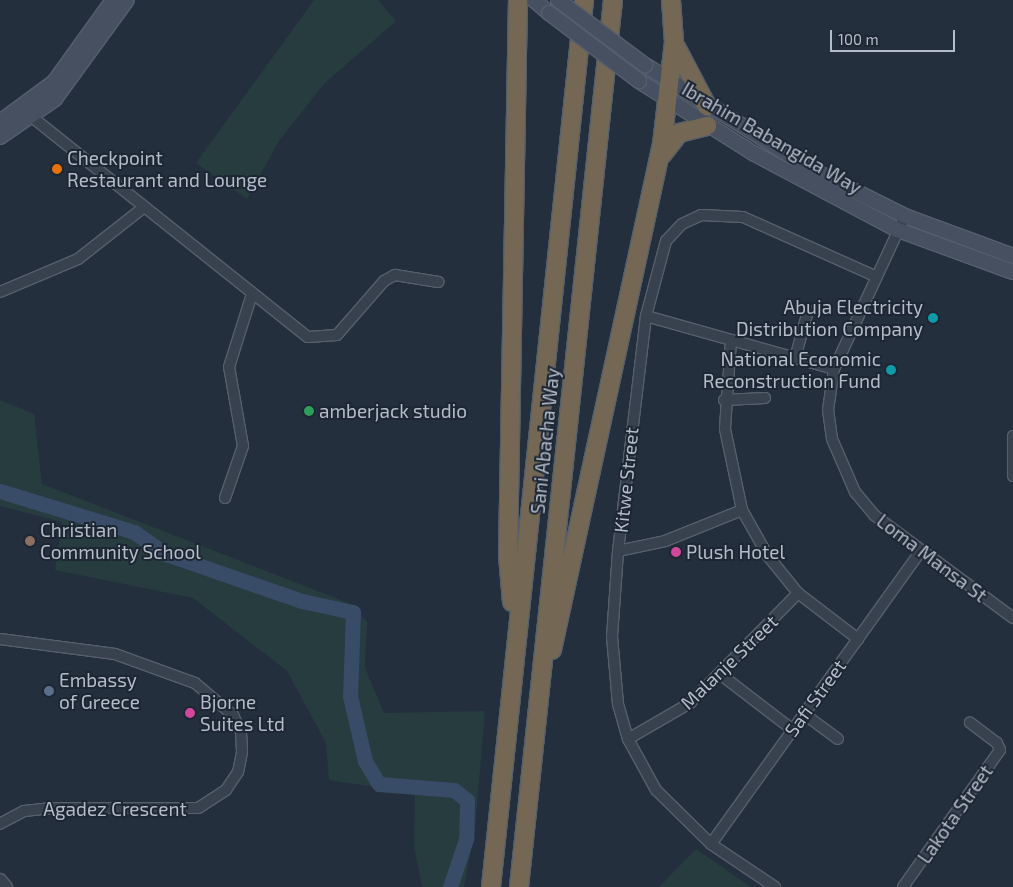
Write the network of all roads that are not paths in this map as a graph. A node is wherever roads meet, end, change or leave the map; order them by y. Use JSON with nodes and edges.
{"nodes":[{"id":1,"x":113,"y":0,"type":"edge"},
{"id":2,"x":127,"y":0,"type":"edge"},
{"id":3,"x":504,"y":0,"type":"edge"},
{"id":4,"x":518,"y":0,"type":"edge"},
{"id":5,"x":534,"y":0,"type":"edge"},
{"id":6,"x":558,"y":0,"type":"edge"},
{"id":7,"x":584,"y":0,"type":"edge"},
{"id":8,"x":613,"y":0,"type":"edge"},
{"id":9,"x":671,"y":0,"type":"edge"},
{"id":10,"x":674,"y":42,"type":"junction"},
{"id":11,"x":515,"y":48,"type":"junction"},
{"id":12,"x":671,"y":83,"type":"junction"},
{"id":13,"x":669,"y":102,"type":"junction"},
{"id":14,"x":707,"y":106,"type":"junction"},
{"id":15,"x":23,"y":109,"type":"junction"},
{"id":16,"x":34,"y":118,"type":"junction"},
{"id":17,"x":0,"y":122,"type":"edge"},
{"id":18,"x":707,"y":126,"type":"junction"},
{"id":19,"x":0,"y":138,"type":"edge"},
{"id":20,"x":658,"y":162,"type":"junction"},
{"id":21,"x":143,"y":208,"type":"junction"},
{"id":22,"x":905,"y":216,"type":"junction"},
{"id":23,"x":898,"y":230,"type":"junction"},
{"id":24,"x":1013,"y":256,"type":"edge"},
{"id":25,"x":1013,"y":272,"type":"edge"},
{"id":26,"x":875,"y":276,"type":"junction"},
{"id":27,"x":438,"y":282,"type":"dead end"},
{"id":28,"x":0,"y":292,"type":"edge"},
{"id":29,"x":252,"y":294,"type":"junction"},
{"id":30,"x":808,"y":312,"type":"dead end"},
{"id":31,"x":646,"y":316,"type":"junction"},
{"id":32,"x":730,"y":340,"type":"junction"},
{"id":33,"x":795,"y":358,"type":"junction"},
{"id":34,"x":834,"y":370,"type":"junction"},
{"id":35,"x":765,"y":398,"type":"dead end"},
{"id":36,"x":724,"y":400,"type":"junction"},
{"id":37,"x":1013,"y":436,"type":"edge"},
{"id":38,"x":1013,"y":476,"type":"edge"},
{"id":39,"x":225,"y":498,"type":"dead end"},
{"id":40,"x":742,"y":510,"type":"junction"},
{"id":41,"x":618,"y":551,"type":"junction"},
{"id":42,"x":920,"y":552,"type":"junction"},
{"id":43,"x":798,"y":593,"type":"junction"},
{"id":44,"x":1013,"y":618,"type":"edge"},
{"id":45,"x":0,"y":639,"type":"edge"},
{"id":46,"x":858,"y":639,"type":"junction"},
{"id":47,"x":516,"y":645,"type":"junction"},
{"id":48,"x":720,"y":674,"type":"junction"},
{"id":49,"x":537,"y":701,"type":"junction"},
{"id":50,"x":804,"y":714,"type":"junction"},
{"id":51,"x":970,"y":723,"type":"dead end"},
{"id":52,"x":793,"y":730,"type":"junction"},
{"id":53,"x":628,"y":739,"type":"junction"},
{"id":54,"x":838,"y":739,"type":"dead end"},
{"id":55,"x":0,"y":824,"type":"edge"},
{"id":56,"x":711,"y":844,"type":"junction"},
{"id":57,"x":0,"y":880,"type":"edge"},
{"id":58,"x":6,"y":887,"type":"edge"},
{"id":59,"x":491,"y":887,"type":"edge"},
{"id":60,"x":519,"y":887,"type":"edge"},
{"id":61,"x":775,"y":887,"type":"edge"},
{"id":62,"x":903,"y":887,"type":"edge"}],
"edges":[{"from":1,"to":15,"type":"main road"},
{"from":2,"to":16,"type":"main road"},
{"from":3,"to":11,"type":"highway"},
{"from":4,"to":11,"type":"highway"},
{"from":5,"to":13,"type":"main road","name":"Ibrahim Babangida Way","bridge":true},
{"from":6,"to":12,"type":"main road","name":"Ibrahim Babangida Way","bridge":true},
{"from":7,"to":47,"type":"highway","name":"Sani Abacha Way"},
{"from":8,"to":49,"type":"highway","name":"Sani Abacha Way"},
{"from":9,"to":10,"type":"highway"},
{"from":10,"to":12,"type":"highway"},
{"from":10,"to":14,"type":"highway"},
{"from":11,"to":47,"type":"highway"},
{"from":12,"to":13,"type":"highway"},
{"from":12,"to":14,"type":"main road","name":"Ibrahim Babangida Way"},
{"from":13,"to":18,"type":"main road","name":"Ibrahim Babangida Way"},
{"from":13,"to":20,"type":"highway"},
{"from":14,"to":22,"type":"main road","name":"Ibrahim Babangida Way"},
{"from":15,"to":16,"type":"street"},
{"from":15,"to":17,"type":"main road"},
{"from":16,"to":19,"type":"main road"},
{"from":16,"to":21,"type":"street"},
{"from":18,"to":20,"type":"highway"},
{"from":18,"to":23,"type":"main road","name":"Ibrahim Babangida Way"},
{"from":20,"to":49,"type":"highway"},
{"from":21,"to":28,"type":"street"},
{"from":21,"to":29,"type":"street"},
{"from":22,"to":23,"type":"street","name":"Loma Mansa St"},
{"from":22,"to":24,"type":"main road","name":"Ibrahim Babangida Way"},
{"from":23,"to":25,"type":"main road","name":"Ibrahim Babangida Way"},
{"from":23,"to":26,"type":"street","name":"Loma Mansa St"},
{"from":26,"to":31,"type":"street","name":"Kitwe Street"},
{"from":26,"to":34,"type":"street","name":"Loma Mansa St"},
{"from":27,"to":29,"type":"street"},
{"from":29,"to":39,"type":"street"},
{"from":30,"to":33,"type":"street"},
{"from":31,"to":32,"type":"street"},
{"from":31,"to":41,"type":"street","name":"Kitwe Street"},
{"from":32,"to":33,"type":"street"},
{"from":32,"to":36,"type":"street"},
{"from":33,"to":34,"type":"street"},
{"from":34,"to":42,"type":"street","name":"Loma Mansa St"},
{"from":35,"to":36,"type":"street"},
{"from":36,"to":40,"type":"street"},
{"from":37,"to":38,"type":"street"},
{"from":40,"to":41,"type":"street"},
{"from":40,"to":43,"type":"street"},
{"from":41,"to":53,"type":"street","name":"Kitwe Street"},
{"from":42,"to":44,"type":"street","name":"Loma Mansa St"},
{"from":42,"to":46,"type":"street","name":"Safi Street"},
{"from":43,"to":46,"type":"street"},
{"from":43,"to":48,"type":"street","name":"Malanje Street"},
{"from":45,"to":55,"type":"street","name":"Agadez Crescent"},
{"from":46,"to":50,"type":"street","name":"Safi Street"},
{"from":47,"to":59,"type":"highway","name":"Sani Abacha Way"},
{"from":48,"to":52,"type":"street"},
{"from":48,"to":53,"type":"street","name":"Malanje Street"},
{"from":49,"to":60,"type":"highway","name":"Sani Abacha Way"},
{"from":50,"to":52,"type":"street","name":"Safi Street"},
{"from":50,"to":54,"type":"street"},
{"from":51,"to":62,"type":"street","name":"Lakota Street"},
{"from":52,"to":56,"type":"street","name":"Safi Street"},
{"from":53,"to":56,"type":"street","name":"Kitwe Street"},
{"from":56,"to":61,"type":"street","name":"Kitwe Street"},
{"from":57,"to":58,"type":"street"}]}
